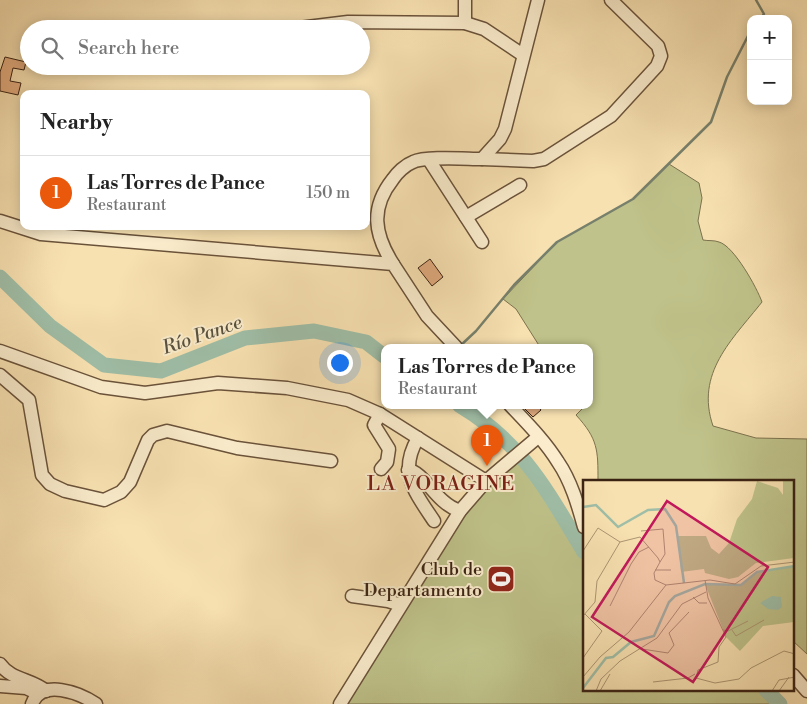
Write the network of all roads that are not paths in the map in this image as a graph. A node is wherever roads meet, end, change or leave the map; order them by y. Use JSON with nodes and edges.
{"nodes":[{"id":1,"x":465,"y":0,"type":"edge"},
{"id":2,"x":538,"y":0,"type":"edge"},
{"id":3,"x":611,"y":0,"type":"edge"},
{"id":4,"x":370,"y":22,"type":"edge"},
{"id":5,"x":465,"y":23,"type":"junction"},
{"id":6,"x":523,"y":56,"type":"junction"},
{"id":7,"x":482,"y":159,"type":"junction"},
{"id":8,"x":429,"y":160,"type":"junction"},
{"id":9,"x":520,"y":185,"type":"dead end"},
{"id":10,"x":466,"y":217,"type":"junction"},
{"id":11,"x":0,"y":221,"type":"edge"},
{"id":12,"x":20,"y":227,"type":"edge"},
{"id":13,"x":28,"y":230,"type":"edge"},
{"id":14,"x":482,"y":242,"type":"dead end"},
{"id":15,"x":393,"y":264,"type":"junction"},
{"id":16,"x":453,"y":344,"type":"edge"},
{"id":17,"x":0,"y":351,"type":"edge"},
{"id":18,"x":0,"y":375,"type":"edge"},
{"id":19,"x":513,"y":409,"type":"edge"},
{"id":20,"x":380,"y":414,"type":"junction"},
{"id":21,"x":418,"y":438,"type":"junction"},
{"id":22,"x":534,"y":439,"type":"junction"},
{"id":23,"x":331,"y":461,"type":"dead end"},
{"id":24,"x":381,"y":469,"type":"dead end"},
{"id":25,"x":408,"y":470,"type":"junction"},
{"id":26,"x":486,"y":481,"type":"junction"},
{"id":27,"x":460,"y":511,"type":"junction"},
{"id":28,"x":434,"y":521,"type":"dead end"},
{"id":29,"x":583,"y":523,"type":"edge"},
{"id":30,"x":352,"y":596,"type":"dead end"},
{"id":31,"x":402,"y":606,"type":"junction"},
{"id":32,"x":0,"y":664,"type":"edge"},
{"id":33,"x":794,"y":676,"type":"edge"},
{"id":34,"x":0,"y":686,"type":"edge"},
{"id":35,"x":351,"y":687,"type":"junction"},
{"id":36,"x":807,"y":691,"type":"edge"},
{"id":37,"x":39,"y":696,"type":"edge"},
{"id":38,"x":96,"y":704,"type":"edge"},
{"id":39,"x":340,"y":704,"type":"edge"},
{"id":40,"x":354,"y":704,"type":"edge"}],
"edges":[{"from":1,"to":5,"type":"street"},
{"from":2,"to":6,"type":"street"},
{"from":3,"to":7,"type":"street"},
{"from":4,"to":5,"type":"street"},
{"from":5,"to":6,"type":"street"},
{"from":6,"to":7,"type":"street"},
{"from":7,"to":8,"type":"street"},
{"from":8,"to":10,"type":"street"},
{"from":8,"to":15,"type":"street"},
{"from":9,"to":10,"type":"street"},
{"from":10,"to":14,"type":"street"},
{"from":11,"to":12,"type":"street"},
{"from":13,"to":15,"type":"street"},
{"from":15,"to":16,"type":"street"},
{"from":17,"to":20,"type":"street"},
{"from":18,"to":23,"type":"street"},
{"from":19,"to":22,"type":"street"},
{"from":20,"to":21,"type":"street"},
{"from":20,"to":24,"type":"street"},
{"from":21,"to":25,"type":"street"},
{"from":21,"to":26,"type":"street"},
{"from":22,"to":26,"type":"street"},
{"from":22,"to":29,"type":"street"},
{"from":25,"to":27,"type":"street"},
{"from":25,"to":28,"type":"street"},
{"from":26,"to":27,"type":"street"},
{"from":27,"to":31,"type":"street"},
{"from":30,"to":31,"type":"street"},
{"from":31,"to":35,"type":"street"},
{"from":32,"to":37,"type":"street"},
{"from":33,"to":36,"type":"street"},
{"from":34,"to":37,"type":"street"},
{"from":35,"to":39,"type":"street"},
{"from":35,"to":40,"type":"street"},
{"from":37,"to":38,"type":"street"}]}
